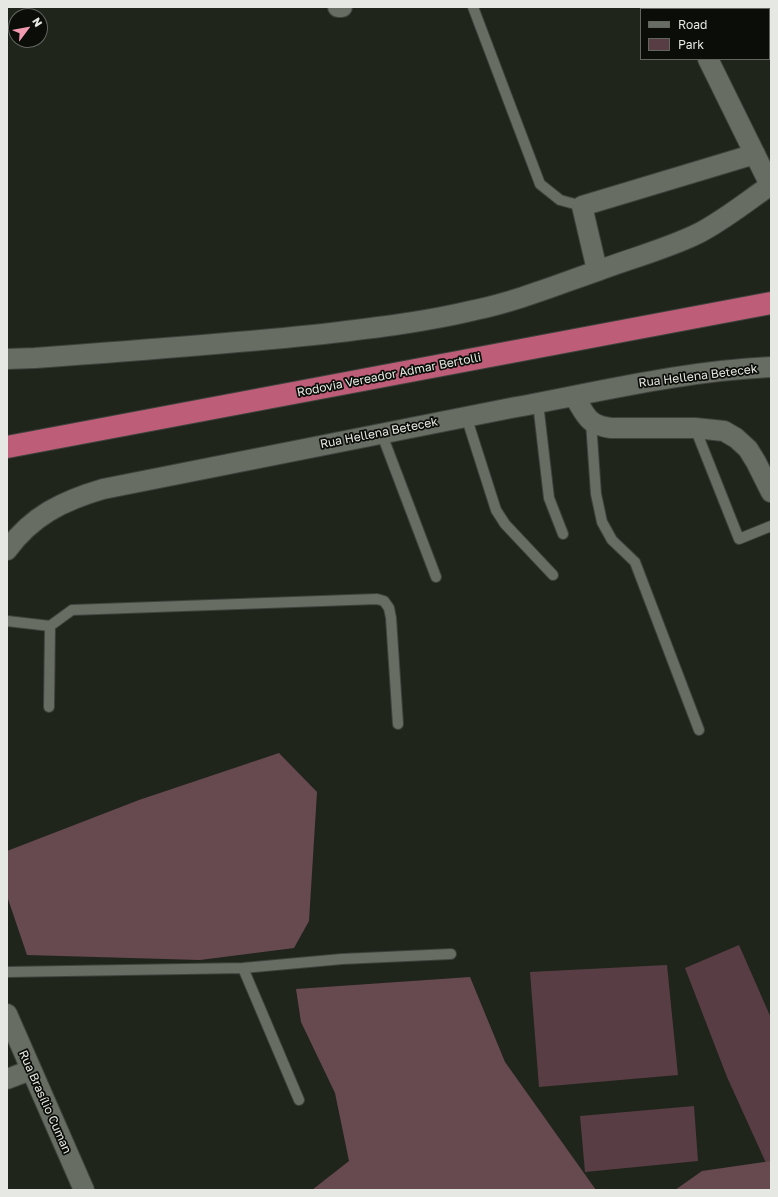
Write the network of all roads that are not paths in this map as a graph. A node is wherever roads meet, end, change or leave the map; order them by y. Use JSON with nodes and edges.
{"nodes":[{"id":1,"x":338,"y":7,"type":"edge"},
{"id":2,"x":342,"y":7,"type":"edge"},
{"id":3,"x":473,"y":7,"type":"edge"},
{"id":4,"x":708,"y":60,"type":"edge"},
{"id":5,"x":755,"y":154,"type":"junction"},
{"id":6,"x":771,"y":182,"type":"edge"},
{"id":7,"x":582,"y":206,"type":"junction"},
{"id":8,"x":598,"y":270,"type":"junction"},
{"id":9,"x":771,"y":303,"type":"edge"},
{"id":10,"x":7,"y":359,"type":"edge"},
{"id":11,"x":771,"y":367,"type":"edge"},
{"id":12,"x":574,"y":396,"type":"junction"},
{"id":13,"x":538,"y":403,"type":"junction"},
{"id":14,"x":466,"y":416,"type":"junction"},
{"id":15,"x":591,"y":422,"type":"junction"},
{"id":16,"x":695,"y":428,"type":"junction"},
{"id":17,"x":381,"y":432,"type":"junction"},
{"id":18,"x":7,"y":447,"type":"edge"},
{"id":19,"x":771,"y":492,"type":"edge"},
{"id":20,"x":771,"y":526,"type":"edge"},
{"id":21,"x":563,"y":534,"type":"dead end"},
{"id":22,"x":7,"y":550,"type":"edge"},
{"id":23,"x":553,"y":575,"type":"dead end"},
{"id":24,"x":436,"y":577,"type":"dead end"},
{"id":25,"x":7,"y":621,"type":"edge"},
{"id":26,"x":50,"y":626,"type":"junction"},
{"id":27,"x":49,"y":707,"type":"dead end"},
{"id":28,"x":398,"y":724,"type":"dead end"},
{"id":29,"x":699,"y":730,"type":"dead end"},
{"id":30,"x":451,"y":954,"type":"dead end"},
{"id":31,"x":243,"y":968,"type":"junction"},
{"id":32,"x":7,"y":972,"type":"edge"},
{"id":33,"x":7,"y":1014,"type":"edge"},
{"id":34,"x":12,"y":1041,"type":"edge"},
{"id":35,"x":31,"y":1070,"type":"junction"},
{"id":36,"x":7,"y":1079,"type":"edge"},
{"id":37,"x":299,"y":1100,"type":"dead end"},
{"id":38,"x":84,"y":1190,"type":"edge"}],
"edges":[{"from":1,"to":2,"type":"street"},
{"from":3,"to":7,"type":"lane"},
{"from":4,"to":5,"type":"street"},
{"from":5,"to":6,"type":"street"},
{"from":5,"to":7,"type":"street"},
{"from":6,"to":8,"type":"street"},
{"from":7,"to":8,"type":"street"},
{"from":8,"to":10,"type":"street"},
{"from":9,"to":18,"type":"highway","name":"Rodovia Vereador Admar Bertolli"},
{"from":11,"to":12,"type":"street","name":"Rua Hellena Betecek"},
{"from":12,"to":13,"type":"street","name":"Rua Hellena Betecek"},
{"from":12,"to":15,"type":"street"},
{"from":13,"to":14,"type":"street","name":"Rua Hellena Betecek"},
{"from":13,"to":21,"type":"lane"},
{"from":14,"to":17,"type":"street","name":"Rua Hellena Betecek"},
{"from":14,"to":23,"type":"lane"},
{"from":15,"to":16,"type":"street"},
{"from":15,"to":29,"type":"lane"},
{"from":16,"to":19,"type":"street"},
{"from":16,"to":20,"type":"lane"},
{"from":17,"to":22,"type":"street","name":"Rua Hellena Betecek"},
{"from":17,"to":24,"type":"lane"},
{"from":25,"to":26,"type":"lane"},
{"from":26,"to":27,"type":"lane"},
{"from":26,"to":28,"type":"lane"},
{"from":30,"to":31,"type":"lane"},
{"from":31,"to":32,"type":"lane"},
{"from":31,"to":37,"type":"lane"},
{"from":33,"to":34,"type":"street","name":"Rua Brasílio Cuman"},
{"from":34,"to":35,"type":"street","name":"Rua Brasílio Cuman"},
{"from":35,"to":36,"type":"street"},
{"from":35,"to":38,"type":"street","name":"Rua Brasílio Cuman"}]}
